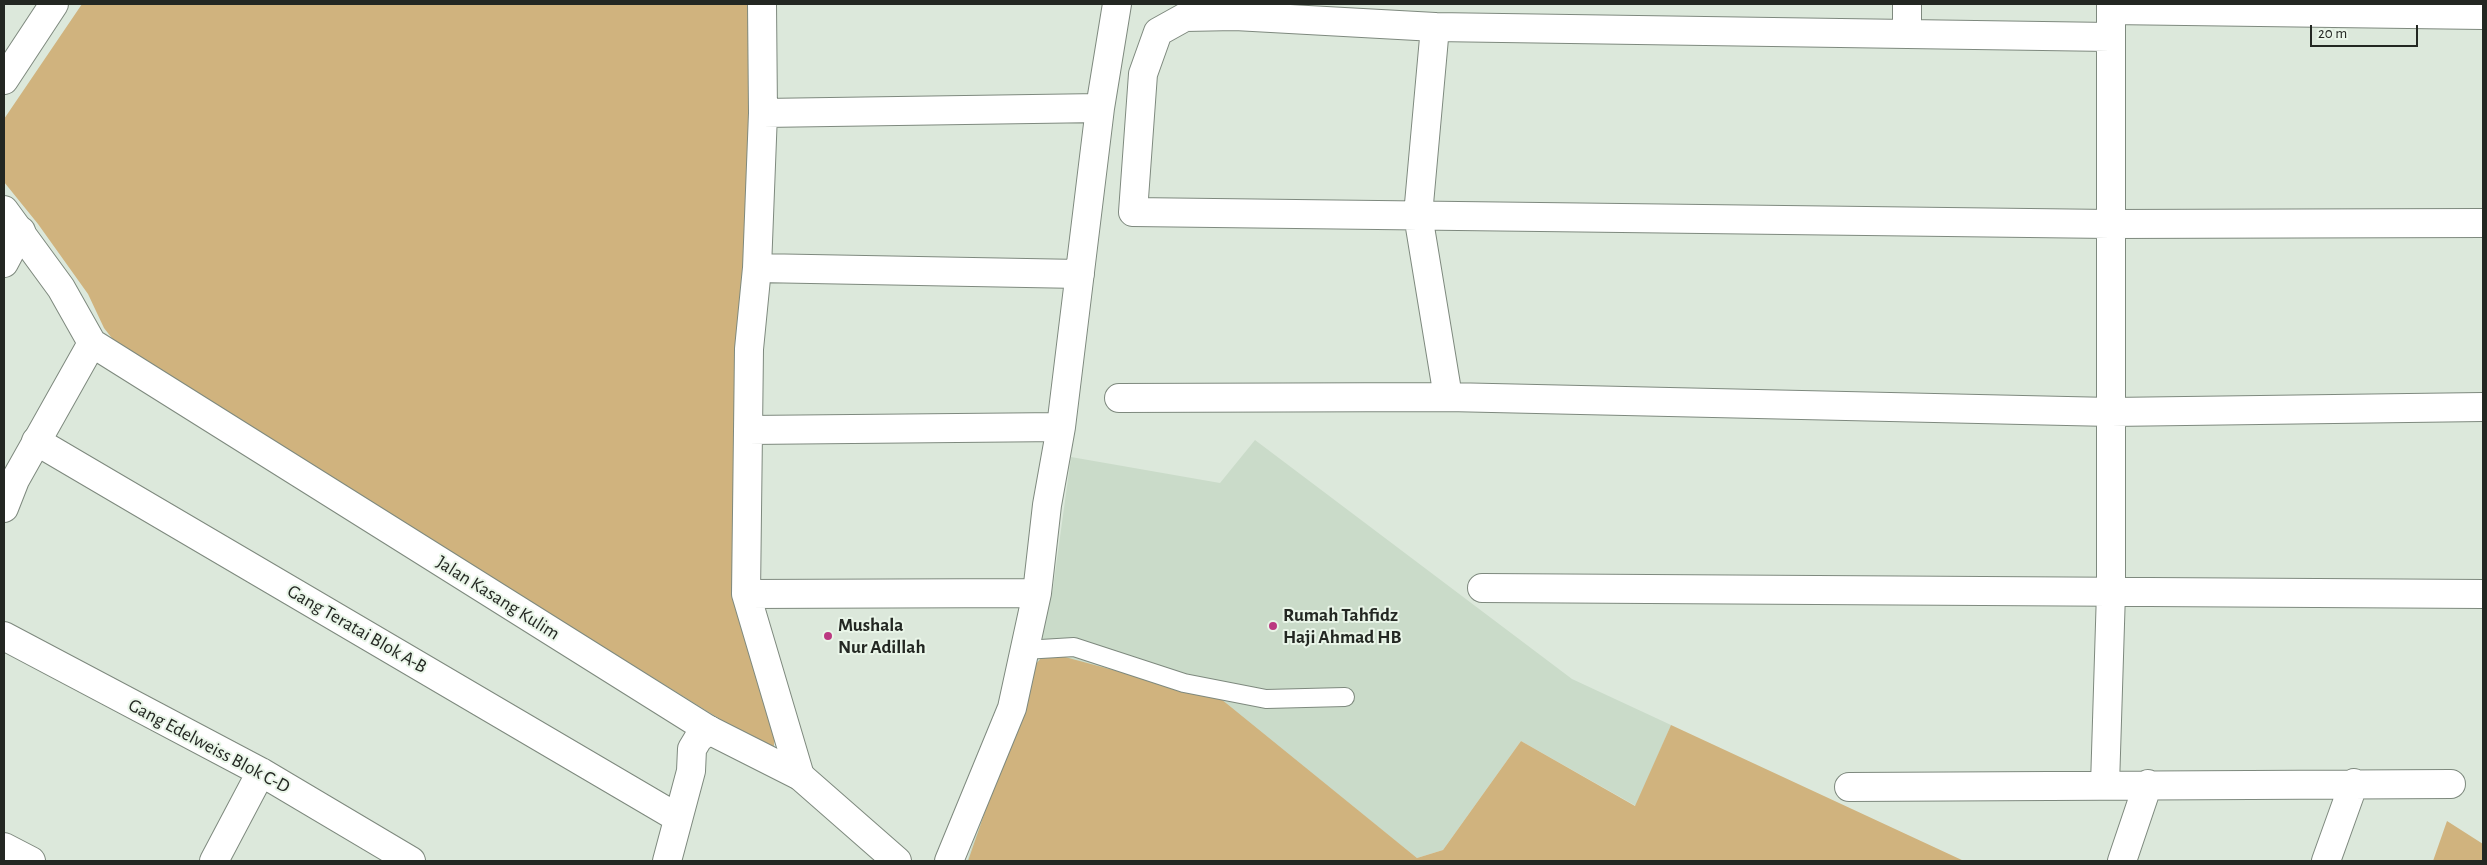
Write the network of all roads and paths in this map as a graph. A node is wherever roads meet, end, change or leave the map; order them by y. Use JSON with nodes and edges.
{"nodes":[{"id":1,"x":54,"y":4,"type":"edge"},
{"id":2,"x":762,"y":4,"type":"edge"},
{"id":3,"x":1117,"y":4,"type":"edge"},
{"id":4,"x":1907,"y":4,"type":"edge"},
{"id":5,"x":2111,"y":7,"type":"edge"},
{"id":6,"x":1236,"y":10,"type":"edge"},
{"id":7,"x":2483,"y":15,"type":"edge"},
{"id":8,"x":1436,"y":27,"type":"junction"},
{"id":9,"x":1906,"y":34,"type":"junction"},
{"id":10,"x":2110,"y":37,"type":"junction"},
{"id":11,"x":4,"y":80,"type":"edge"},
{"id":12,"x":1100,"y":108,"type":"junction"},
{"id":13,"x":764,"y":113,"type":"junction"},
{"id":14,"x":4,"y":210,"type":"edge"},
{"id":15,"x":1418,"y":215,"type":"junction"},
{"id":16,"x":2110,"y":224,"type":"junction"},
{"id":17,"x":2483,"y":224,"type":"edge"},
{"id":18,"x":21,"y":231,"type":"junction"},
{"id":19,"x":4,"y":263,"type":"edge"},
{"id":20,"x":757,"y":268,"type":"junction"},
{"id":21,"x":1080,"y":274,"type":"junction"},
{"id":22,"x":92,"y":342,"type":"junction"},
{"id":23,"x":1448,"y":396,"type":"junction"},
{"id":24,"x":1118,"y":398,"type":"dead end"},
{"id":25,"x":2483,"y":407,"type":"edge"},
{"id":26,"x":2111,"y":412,"type":"junction"},
{"id":27,"x":1061,"y":427,"type":"junction"},
{"id":28,"x":748,"y":430,"type":"junction"},
{"id":29,"x":36,"y":441,"type":"junction"},
{"id":30,"x":4,"y":508,"type":"edge"},
{"id":31,"x":1482,"y":588,"type":"dead end"},
{"id":32,"x":2111,"y":592,"type":"junction"},
{"id":33,"x":1037,"y":593,"type":"junction"},
{"id":34,"x":746,"y":594,"type":"junction"},
{"id":35,"x":2483,"y":594,"type":"edge"},
{"id":36,"x":4,"y":636,"type":"edge"},
{"id":37,"x":1024,"y":650,"type":"junction"},
{"id":38,"x":1345,"y":697,"type":"dead end"},
{"id":39,"x":709,"y":730,"type":"junction"},
{"id":40,"x":261,"y":772,"type":"junction"},
{"id":41,"x":800,"y":776,"type":"junction"},
{"id":42,"x":2148,"y":784,"type":"junction"},
{"id":43,"x":2354,"y":784,"type":"junction"},
{"id":44,"x":2451,"y":784,"type":"dead end"},
{"id":45,"x":2104,"y":785,"type":"junction"},
{"id":46,"x":1849,"y":788,"type":"dead end"},
{"id":47,"x":678,"y":818,"type":"junction"},
{"id":48,"x":4,"y":847,"type":"edge"},
{"id":49,"x":31,"y":861,"type":"edge"},
{"id":50,"x":214,"y":861,"type":"edge"},
{"id":51,"x":411,"y":861,"type":"edge"},
{"id":52,"x":667,"y":861,"type":"edge"},
{"id":53,"x":896,"y":861,"type":"edge"},
{"id":54,"x":949,"y":861,"type":"edge"},
{"id":55,"x":2122,"y":861,"type":"edge"},
{"id":56,"x":2326,"y":861,"type":"edge"}],
"edges":[{"from":1,"to":11,"type":"street"},
{"from":2,"to":13,"type":"street"},
{"from":3,"to":12,"type":"street"},
{"from":4,"to":9,"type":"street"},
{"from":5,"to":7,"type":"street"},
{"from":5,"to":10,"type":"street"},
{"from":6,"to":8,"type":"street"},
{"from":6,"to":15,"type":"street"},
{"from":8,"to":9,"type":"street"},
{"from":8,"to":15,"type":"street"},
{"from":9,"to":10,"type":"street"},
{"from":10,"to":16,"type":"street"},
{"from":12,"to":13,"type":"street"},
{"from":12,"to":21,"type":"street"},
{"from":13,"to":20,"type":"street"},
{"from":14,"to":18,"type":"street"},
{"from":15,"to":16,"type":"street"},
{"from":15,"to":23,"type":"street"},
{"from":16,"to":17,"type":"street"},
{"from":16,"to":26,"type":"street"},
{"from":18,"to":19,"type":"street"},
{"from":18,"to":22,"type":"street"},
{"from":20,"to":21,"type":"street"},
{"from":20,"to":28,"type":"street"},
{"from":21,"to":27,"type":"street"},
{"from":22,"to":29,"type":"street"},
{"from":22,"to":39,"type":"street","name":"Jalan Kasang Kulim"},
{"from":23,"to":24,"type":"street"},
{"from":23,"to":26,"type":"street"},
{"from":25,"to":26,"type":"street"},
{"from":26,"to":32,"type":"street"},
{"from":27,"to":28,"type":"street"},
{"from":27,"to":33,"type":"street"},
{"from":28,"to":34,"type":"street"},
{"from":29,"to":30,"type":"street"},
{"from":29,"to":47,"type":"street","name":"Gang Teratai Blok A-B"},
{"from":31,"to":32,"type":"street"},
{"from":32,"to":35,"type":"street"},
{"from":32,"to":45,"type":"street"},
{"from":33,"to":34,"type":"street"},
{"from":33,"to":37,"type":"street"},
{"from":34,"to":41,"type":"street"},
{"from":36,"to":40,"type":"street","name":"Gang Edelweiss Blok C-D"},
{"from":37,"to":38,"type":"lane"},
{"from":37,"to":54,"type":"street"},
{"from":39,"to":41,"type":"street","name":"Jalan Kasang Kulim"},
{"from":39,"to":47,"type":"street"},
{"from":40,"to":50,"type":"street"},
{"from":40,"to":51,"type":"street","name":"Gang Edelweiss Blok C-D"},
{"from":41,"to":53,"type":"street","name":"Jalan Kasang Kulim"},
{"from":42,"to":43,"type":"street"},
{"from":42,"to":45,"type":"street"},
{"from":42,"to":55,"type":"street"},
{"from":43,"to":44,"type":"street"},
{"from":43,"to":56,"type":"street"},
{"from":45,"to":46,"type":"street"},
{"from":47,"to":52,"type":"street"},
{"from":48,"to":49,"type":"street"}]}
